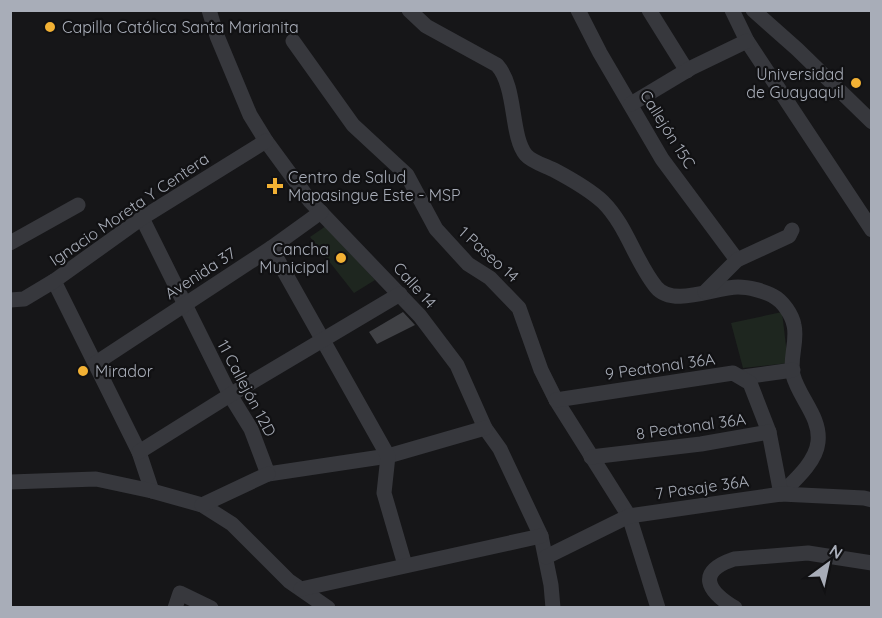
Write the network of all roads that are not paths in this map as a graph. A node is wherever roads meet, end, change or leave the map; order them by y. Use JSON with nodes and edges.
{"nodes":[{"id":1,"x":209,"y":10,"type":"edge"},
{"id":2,"x":409,"y":10,"type":"edge"},
{"id":3,"x":578,"y":10,"type":"edge"},
{"id":4,"x":649,"y":10,"type":"edge"},
{"id":5,"x":732,"y":10,"type":"edge"},
{"id":6,"x":753,"y":10,"type":"edge"},
{"id":7,"x":292,"y":41,"type":"dead end"},
{"id":8,"x":747,"y":41,"type":"junction"},
{"id":9,"x":687,"y":71,"type":"junction"},
{"id":10,"x":631,"y":104,"type":"junction"},
{"id":11,"x":872,"y":122,"type":"edge"},
{"id":12,"x":266,"y":141,"type":"junction"},
{"id":13,"x":78,"y":205,"type":"dead end"},
{"id":14,"x":321,"y":212,"type":"junction"},
{"id":15,"x":142,"y":218,"type":"junction"},
{"id":16,"x":792,"y":230,"type":"dead end"},
{"id":17,"x":872,"y":230,"type":"edge"},
{"id":18,"x":10,"y":243,"type":"edge"},
{"id":19,"x":271,"y":248,"type":"junction"},
{"id":20,"x":737,"y":260,"type":"junction"},
{"id":21,"x":54,"y":281,"type":"junction"},
{"id":22,"x":705,"y":292,"type":"junction"},
{"id":23,"x":400,"y":294,"type":"junction"},
{"id":24,"x":10,"y":300,"type":"edge"},
{"id":25,"x":184,"y":305,"type":"junction"},
{"id":26,"x":322,"y":340,"type":"junction"},
{"id":27,"x":96,"y":363,"type":"junction"},
{"id":28,"x":793,"y":370,"type":"junction"},
{"id":29,"x":743,"y":377,"type":"junction"},
{"id":30,"x":230,"y":395,"type":"junction"},
{"id":31,"x":556,"y":400,"type":"junction"},
{"id":32,"x":485,"y":428,"type":"junction"},
{"id":33,"x":769,"y":432,"type":"junction"},
{"id":34,"x":139,"y":452,"type":"junction"},
{"id":35,"x":388,"y":456,"type":"junction"},
{"id":36,"x":591,"y":457,"type":"junction"},
{"id":37,"x":268,"y":474,"type":"junction"},
{"id":38,"x":10,"y":482,"type":"edge"},
{"id":39,"x":152,"y":491,"type":"junction"},
{"id":40,"x":782,"y":494,"type":"junction"},
{"id":41,"x":872,"y":500,"type":"edge"},
{"id":42,"x":202,"y":505,"type":"junction"},
{"id":43,"x":629,"y":516,"type":"junction"},
{"id":44,"x":541,"y":536,"type":"junction"},
{"id":45,"x":546,"y":557,"type":"junction"},
{"id":46,"x":872,"y":563,"type":"edge"},
{"id":47,"x":405,"y":566,"type":"junction"},
{"id":48,"x":301,"y":589,"type":"junction"},
{"id":49,"x":178,"y":600,"type":"edge"},
{"id":50,"x":211,"y":608,"type":"edge"},
{"id":51,"x":328,"y":608,"type":"edge"},
{"id":52,"x":553,"y":608,"type":"edge"},
{"id":53,"x":658,"y":608,"type":"edge"},
{"id":54,"x":735,"y":608,"type":"edge"}],
"edges":[{"from":1,"to":12,"type":"street","name":"Calle 14"},
{"from":2,"to":22,"type":"street"},
{"from":3,"to":10,"type":"street","name":"Callejón 15C"},
{"from":4,"to":9,"type":"street"},
{"from":5,"to":8,"type":"street"},
{"from":6,"to":11,"type":"street"},
{"from":7,"to":31,"type":"street","name":"1 Paseo 14"},
{"from":8,"to":9,"type":"street"},
{"from":8,"to":17,"type":"street"},
{"from":9,"to":10,"type":"street"},
{"from":10,"to":20,"type":"street","name":"Callejón 15C"},
{"from":12,"to":14,"type":"street","name":"Calle 14"},
{"from":12,"to":15,"type":"street","name":"Ignacio Moreta Y Centera"},
{"from":13,"to":18,"type":"street"},
{"from":14,"to":19,"type":"street","name":"Avenida 37"},
{"from":14,"to":23,"type":"street","name":"Calle 14"},
{"from":15,"to":21,"type":"street","name":"Ignacio Moreta Y Centera"},
{"from":15,"to":25,"type":"street","name":"11 Callejón 12D"},
{"from":16,"to":20,"type":"street"},
{"from":19,"to":25,"type":"street","name":"Avenida 37"},
{"from":19,"to":26,"type":"street"},
{"from":20,"to":22,"type":"street"},
{"from":21,"to":24,"type":"street","name":"Ignacio Moreta Y Centera"},
{"from":21,"to":27,"type":"street"},
{"from":22,"to":28,"type":"street"},
{"from":23,"to":26,"type":"street"},
{"from":23,"to":32,"type":"street","name":"Calle 14"},
{"from":25,"to":27,"type":"street","name":"Avenida 37"},
{"from":25,"to":30,"type":"street","name":"11 Callejón 12D"},
{"from":26,"to":30,"type":"street"},
{"from":26,"to":35,"type":"street"},
{"from":27,"to":34,"type":"street"},
{"from":28,"to":29,"type":"street","name":"9 Peatonal 36A"},
{"from":28,"to":40,"type":"street"},
{"from":29,"to":31,"type":"street","name":"9 Peatonal 36A"},
{"from":29,"to":33,"type":"street"},
{"from":30,"to":34,"type":"street"},
{"from":30,"to":37,"type":"street","name":"11 Callejón 12D"},
{"from":31,"to":36,"type":"street","name":"1 Paseo 14"},
{"from":32,"to":35,"type":"street"},
{"from":32,"to":44,"type":"street","name":"Calle 14"},
{"from":33,"to":36,"type":"street","name":"8 Peatonal 36A"},
{"from":33,"to":40,"type":"street","name":"8 Peatonal 36A"},
{"from":34,"to":39,"type":"street"},
{"from":35,"to":37,"type":"street"},
{"from":35,"to":47,"type":"street"},
{"from":36,"to":43,"type":"street","name":"1 Paseo 14"},
{"from":37,"to":42,"type":"street"},
{"from":38,"to":39,"type":"street"},
{"from":39,"to":42,"type":"street"},
{"from":40,"to":41,"type":"street","name":"7 Pasaje 36A"},
{"from":40,"to":43,"type":"street","name":"7 Pasaje 36A"},
{"from":42,"to":48,"type":"street"},
{"from":43,"to":45,"type":"street","name":"7 Pasaje 36A"},
{"from":43,"to":53,"type":"street","name":"1 Paseo 14"},
{"from":44,"to":45,"type":"street","name":"Calle 14"},
{"from":44,"to":47,"type":"street"},
{"from":45,"to":52,"type":"street","name":"Calle 14"},
{"from":46,"to":54,"type":"street"},
{"from":47,"to":48,"type":"street"},
{"from":48,"to":51,"type":"street"},
{"from":49,"to":50,"type":"street"}]}
